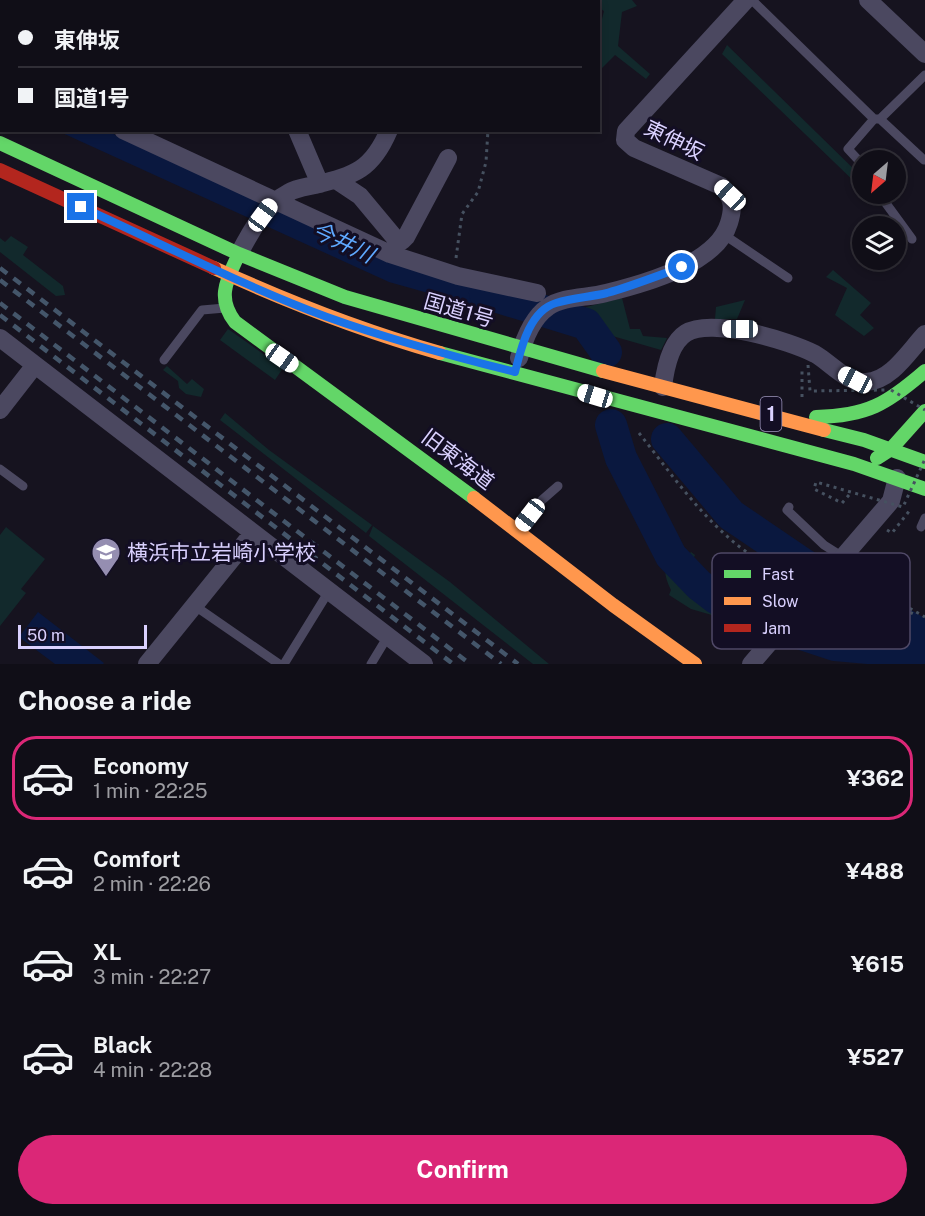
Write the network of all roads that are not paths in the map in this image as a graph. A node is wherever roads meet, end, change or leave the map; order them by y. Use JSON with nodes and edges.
{"nodes":[{"id":1,"x":746,"y":0,"type":"edge"},
{"id":2,"x":752,"y":0,"type":"edge"},
{"id":3,"x":868,"y":0,"type":"edge"},
{"id":4,"x":925,"y":54,"type":"edge"},
{"id":5,"x":925,"y":75,"type":"edge"},
{"id":6,"x":877,"y":119,"type":"junction"},
{"id":7,"x":127,"y":132,"type":"edge"},
{"id":8,"x":298,"y":132,"type":"edge"},
{"id":9,"x":388,"y":132,"type":"edge"},
{"id":10,"x":0,"y":143,"type":"edge"},
{"id":11,"x":852,"y":153,"type":"edge"},
{"id":12,"x":448,"y":158,"type":"dead end"},
{"id":13,"x":924,"y":160,"type":"edge"},
{"id":14,"x":0,"y":170,"type":"edge"},
{"id":15,"x":328,"y":182,"type":"junction"},
{"id":16,"x":274,"y":202,"type":"junction"},
{"id":17,"x":886,"y":204,"type":"edge"},
{"id":18,"x":723,"y":234,"type":"junction"},
{"id":19,"x":912,"y":238,"type":"dead end"},
{"id":20,"x":240,"y":254,"type":"junction"},
{"id":21,"x":229,"y":275,"type":"junction"},
{"id":22,"x":788,"y":278,"type":"dead end"},
{"id":23,"x":537,"y":293,"type":"dead end"},
{"id":24,"x":225,"y":308,"type":"junction"},
{"id":25,"x":925,"y":334,"type":"edge"},
{"id":26,"x":0,"y":338,"type":"edge"},
{"id":27,"x":524,"y":342,"type":"junction"},
{"id":28,"x":164,"y":360,"type":"dead end"},
{"id":29,"x":35,"y":365,"type":"junction"},
{"id":30,"x":925,"y":371,"type":"edge"},
{"id":31,"x":515,"y":372,"type":"junction"},
{"id":32,"x":925,"y":382,"type":"edge"},
{"id":33,"x":656,"y":385,"type":"junction"},
{"id":34,"x":903,"y":405,"type":"dead end"},
{"id":35,"x":0,"y":410,"type":"edge"},
{"id":36,"x":924,"y":411,"type":"edge"},
{"id":37,"x":779,"y":416,"type":"junction"},
{"id":38,"x":895,"y":424,"type":"dead end"},
{"id":39,"x":923,"y":434,"type":"dead end"},
{"id":40,"x":891,"y":449,"type":"junction"},
{"id":41,"x":925,"y":461,"type":"edge"},
{"id":42,"x":854,"y":464,"type":"junction"},
{"id":43,"x":0,"y":469,"type":"edge"},
{"id":44,"x":897,"y":477,"type":"junction"},
{"id":45,"x":23,"y":486,"type":"dead end"},
{"id":46,"x":558,"y":486,"type":"dead end"},
{"id":47,"x":925,"y":488,"type":"edge"},
{"id":48,"x":789,"y":507,"type":"dead end"},
{"id":49,"x":518,"y":531,"type":"junction"},
{"id":50,"x":253,"y":533,"type":"junction"},
{"id":51,"x":831,"y":553,"type":"edge"},
{"id":52,"x":846,"y":553,"type":"edge"},
{"id":53,"x":329,"y":591,"type":"junction"},
{"id":54,"x":195,"y":606,"type":"junction"},
{"id":55,"x":388,"y":636,"type":"junction"},
{"id":56,"x":763,"y":649,"type":"edge"},
{"id":57,"x":147,"y":664,"type":"edge"},
{"id":58,"x":279,"y":664,"type":"edge"},
{"id":59,"x":284,"y":664,"type":"edge"},
{"id":60,"x":371,"y":664,"type":"edge"},
{"id":61,"x":424,"y":664,"type":"edge"},
{"id":62,"x":695,"y":664,"type":"edge"},
{"id":63,"x":751,"y":664,"type":"edge"}],
"edges":[{"from":1,"to":18,"type":"street","name":"東伸坂"},
{"from":2,"to":6,"type":"lane"},
{"from":3,"to":4,"type":"street"},
{"from":5,"to":6,"type":"lane"},
{"from":6,"to":11,"type":"lane"},
{"from":6,"to":13,"type":"lane"},
{"from":7,"to":16,"type":"street"},
{"from":8,"to":15,"type":"street"},
{"from":9,"to":15,"type":"street"},
{"from":10,"to":20,"type":"main road","name":"国道1号","number":"1"},
{"from":12,"to":15,"type":"street"},
{"from":14,"to":21,"type":"main road","number":"1"},
{"from":15,"to":16,"type":"street"},
{"from":16,"to":20,"type":"street"},
{"from":16,"to":23,"type":"street"},
{"from":17,"to":19,"type":"lane"},
{"from":18,"to":22,"type":"lane"},
{"from":18,"to":27,"type":"street","name":"東伸坂"},
{"from":20,"to":21,"type":"main road"},
{"from":20,"to":27,"type":"main road","name":"国道1号","number":"1"},
{"from":21,"to":24,"type":"main road"},
{"from":21,"to":31,"type":"main road","number":"1"},
{"from":24,"to":28,"type":"lane"},
{"from":24,"to":49,"type":"main road","name":"旧東海道"},
{"from":25,"to":33,"type":"street"},
{"from":26,"to":29,"type":"street"},
{"from":27,"to":31,"type":"street"},
{"from":27,"to":33,"type":"main road","name":"国道1号","number":"1"},
{"from":29,"to":35,"type":"street"},
{"from":29,"to":50,"type":"street"},
{"from":30,"to":37,"type":"main road"},
{"from":31,"to":42,"type":"main road","number":"1"},
{"from":32,"to":34,"type":"main road"},
{"from":33,"to":37,"type":"main road","name":"国道1号","number":"1"},
{"from":36,"to":39,"type":"main road"},
{"from":36,"to":40,"type":"main road"},
{"from":37,"to":40,"type":"main road","name":"国道1号","number":"1"},
{"from":38,"to":40,"type":"main road"},
{"from":40,"to":41,"type":"main road","name":"国道1号","number":"1"},
{"from":40,"to":42,"type":"main road"},
{"from":40,"to":47,"type":"main road"},
{"from":42,"to":44,"type":"main road","number":"1"},
{"from":43,"to":45,"type":"lane"},
{"from":44,"to":47,"type":"main road","number":"1"},
{"from":44,"to":52,"type":"street"},
{"from":46,"to":49,"type":"lane"},
{"from":48,"to":51,"type":"lane"},
{"from":49,"to":62,"type":"main road","name":"旧東海道"},
{"from":50,"to":53,"type":"street"},
{"from":50,"to":54,"type":"street"},
{"from":53,"to":55,"type":"street"},
{"from":53,"to":59,"type":"lane"},
{"from":54,"to":57,"type":"street"},
{"from":54,"to":58,"type":"lane"},
{"from":55,"to":60,"type":"lane"},
{"from":55,"to":61,"type":"street"},
{"from":56,"to":63,"type":"street"}]}
